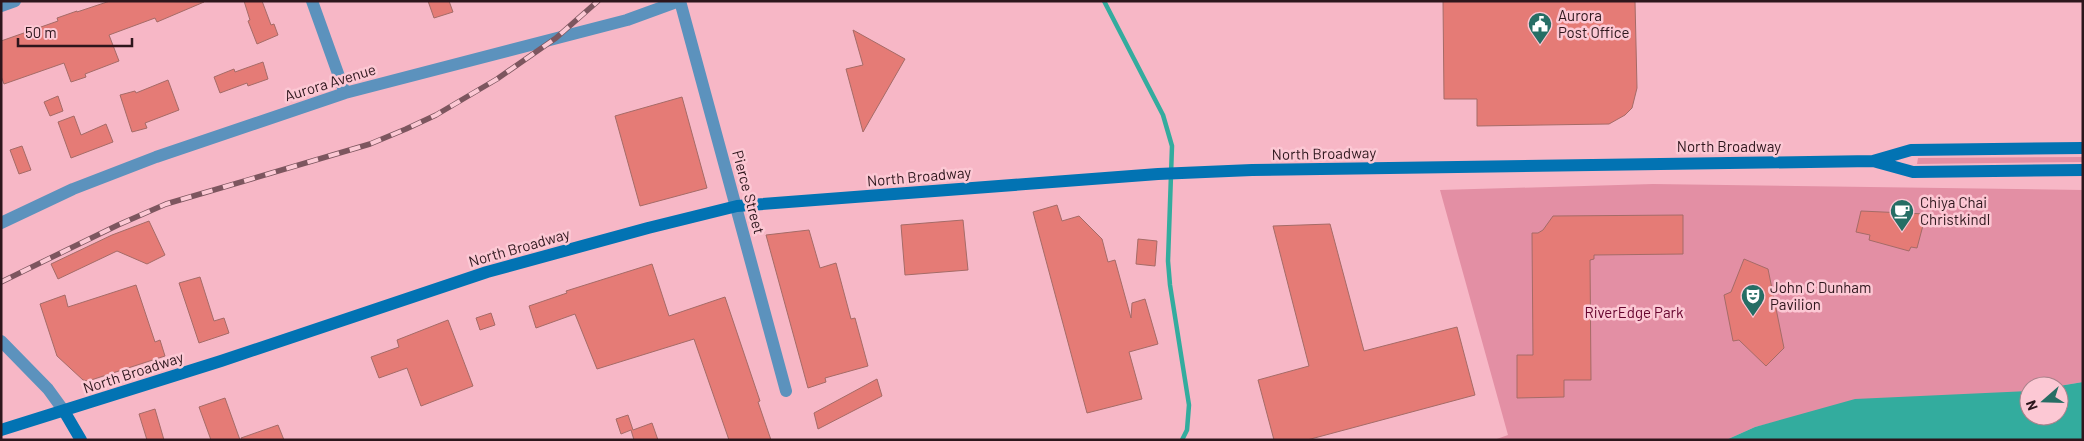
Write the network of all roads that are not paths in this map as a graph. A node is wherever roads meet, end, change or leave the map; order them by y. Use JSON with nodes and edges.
{"nodes":[{"id":1,"x":15,"y":1,"type":"edge"},
{"id":2,"x":312,"y":1,"type":"edge"},
{"id":3,"x":679,"y":1,"type":"edge"},
{"id":4,"x":1,"y":6,"type":"edge"},
{"id":5,"x":345,"y":93,"type":"junction"},
{"id":6,"x":2083,"y":148,"type":"edge"},
{"id":7,"x":1873,"y":161,"type":"junction"},
{"id":8,"x":2083,"y":170,"type":"edge"},
{"id":9,"x":737,"y":206,"type":"junction"},
{"id":10,"x":1,"y":223,"type":"edge"},
{"id":11,"x":1,"y":341,"type":"edge"},
{"id":12,"x":786,"y":391,"type":"dead end"},
{"id":13,"x":64,"y":411,"type":"junction"},
{"id":14,"x":1,"y":430,"type":"edge"},
{"id":15,"x":81,"y":440,"type":"edge"}],
"edges":[{"from":1,"to":4,"type":"street"},
{"from":2,"to":5,"type":"street"},
{"from":3,"to":5,"type":"street","name":"Aurora Avenue"},
{"from":3,"to":9,"type":"street","name":"Pierce Street"},
{"from":5,"to":10,"type":"street","name":"Aurora Avenue"},
{"from":6,"to":7,"type":"main road","name":"North Broadway"},
{"from":7,"to":8,"type":"main road","name":"North Broadway"},
{"from":7,"to":9,"type":"main road","name":"North Broadway"},
{"from":9,"to":12,"type":"street","name":"Pierce Street"},
{"from":9,"to":13,"type":"main road","name":"North Broadway"},
{"from":11,"to":13,"type":"street"},
{"from":13,"to":14,"type":"main road","name":"North Broadway"},
{"from":13,"to":15,"type":"main road"}]}
